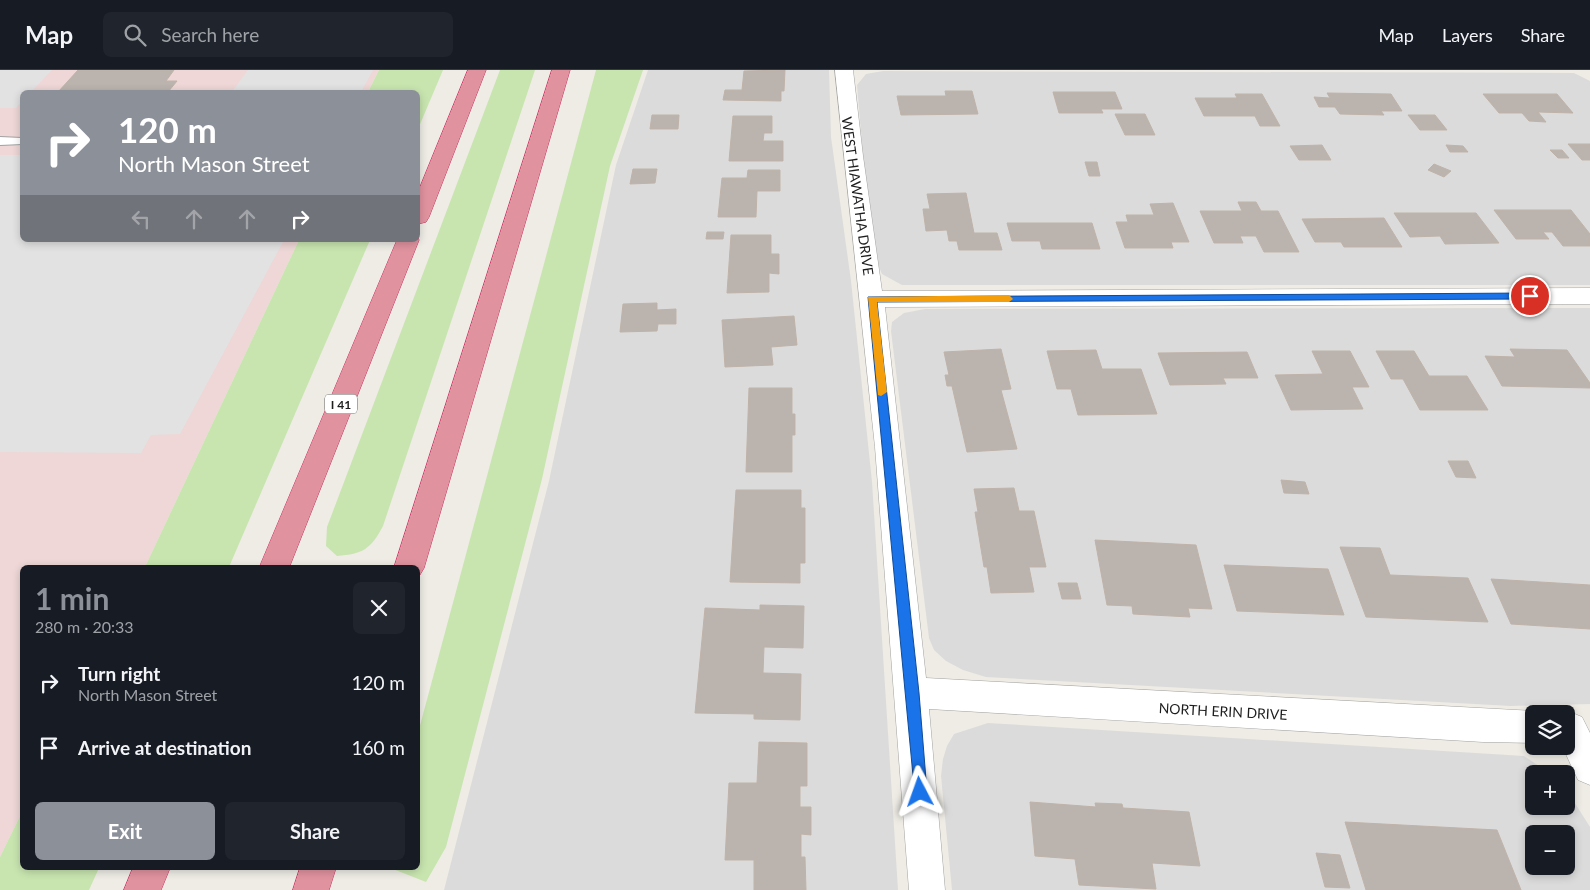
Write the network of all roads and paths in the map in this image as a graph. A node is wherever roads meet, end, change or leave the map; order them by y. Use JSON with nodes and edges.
{"nodes":[{"id":1,"x":477,"y":70,"type":"edge"},
{"id":2,"x":561,"y":70,"type":"edge"},
{"id":3,"x":844,"y":70,"type":"edge"},
{"id":4,"x":0,"y":141,"type":"edge"},
{"id":5,"x":20,"y":141,"type":"edge"},
{"id":6,"x":420,"y":212,"type":"edge"},
{"id":7,"x":407,"y":242,"type":"edge"},
{"id":8,"x":1590,"y":296,"type":"edge"},
{"id":9,"x":872,"y":299,"type":"junction"},
{"id":10,"x":275,"y":565,"type":"edge"},
{"id":11,"x":410,"y":565,"type":"edge"},
{"id":12,"x":912,"y":693,"type":"junction"},
{"id":13,"x":1525,"y":727,"type":"edge"},
{"id":14,"x":1575,"y":728,"type":"edge"},
{"id":15,"x":1590,"y":768,"type":"edge"},
{"id":16,"x":151,"y":870,"type":"edge"},
{"id":17,"x":317,"y":870,"type":"edge"},
{"id":18,"x":142,"y":890,"type":"edge"},
{"id":19,"x":311,"y":890,"type":"edge"},
{"id":20,"x":927,"y":890,"type":"edge"}],
"edges":[{"from":1,"to":6,"type":"highway"},
{"from":2,"to":11,"type":"highway"},
{"from":3,"to":9,"type":"street","name":"WEST HIAWATHA DRIVE"},
{"from":4,"to":5,"type":"lane"},
{"from":7,"to":10,"type":"highway","number":"I 41"},
{"from":8,"to":9,"type":"street"},
{"from":9,"to":12,"type":"street","name":"WEST HIAWATHA DRIVE"},
{"from":12,"to":13,"type":"street","name":"NORTH ERIN DRIVE"},
{"from":12,"to":20,"type":"street","name":"WEST HIAWATHA DRIVE"},
{"from":14,"to":15,"type":"street"},
{"from":16,"to":18,"type":"highway"},
{"from":17,"to":19,"type":"highway"}]}
